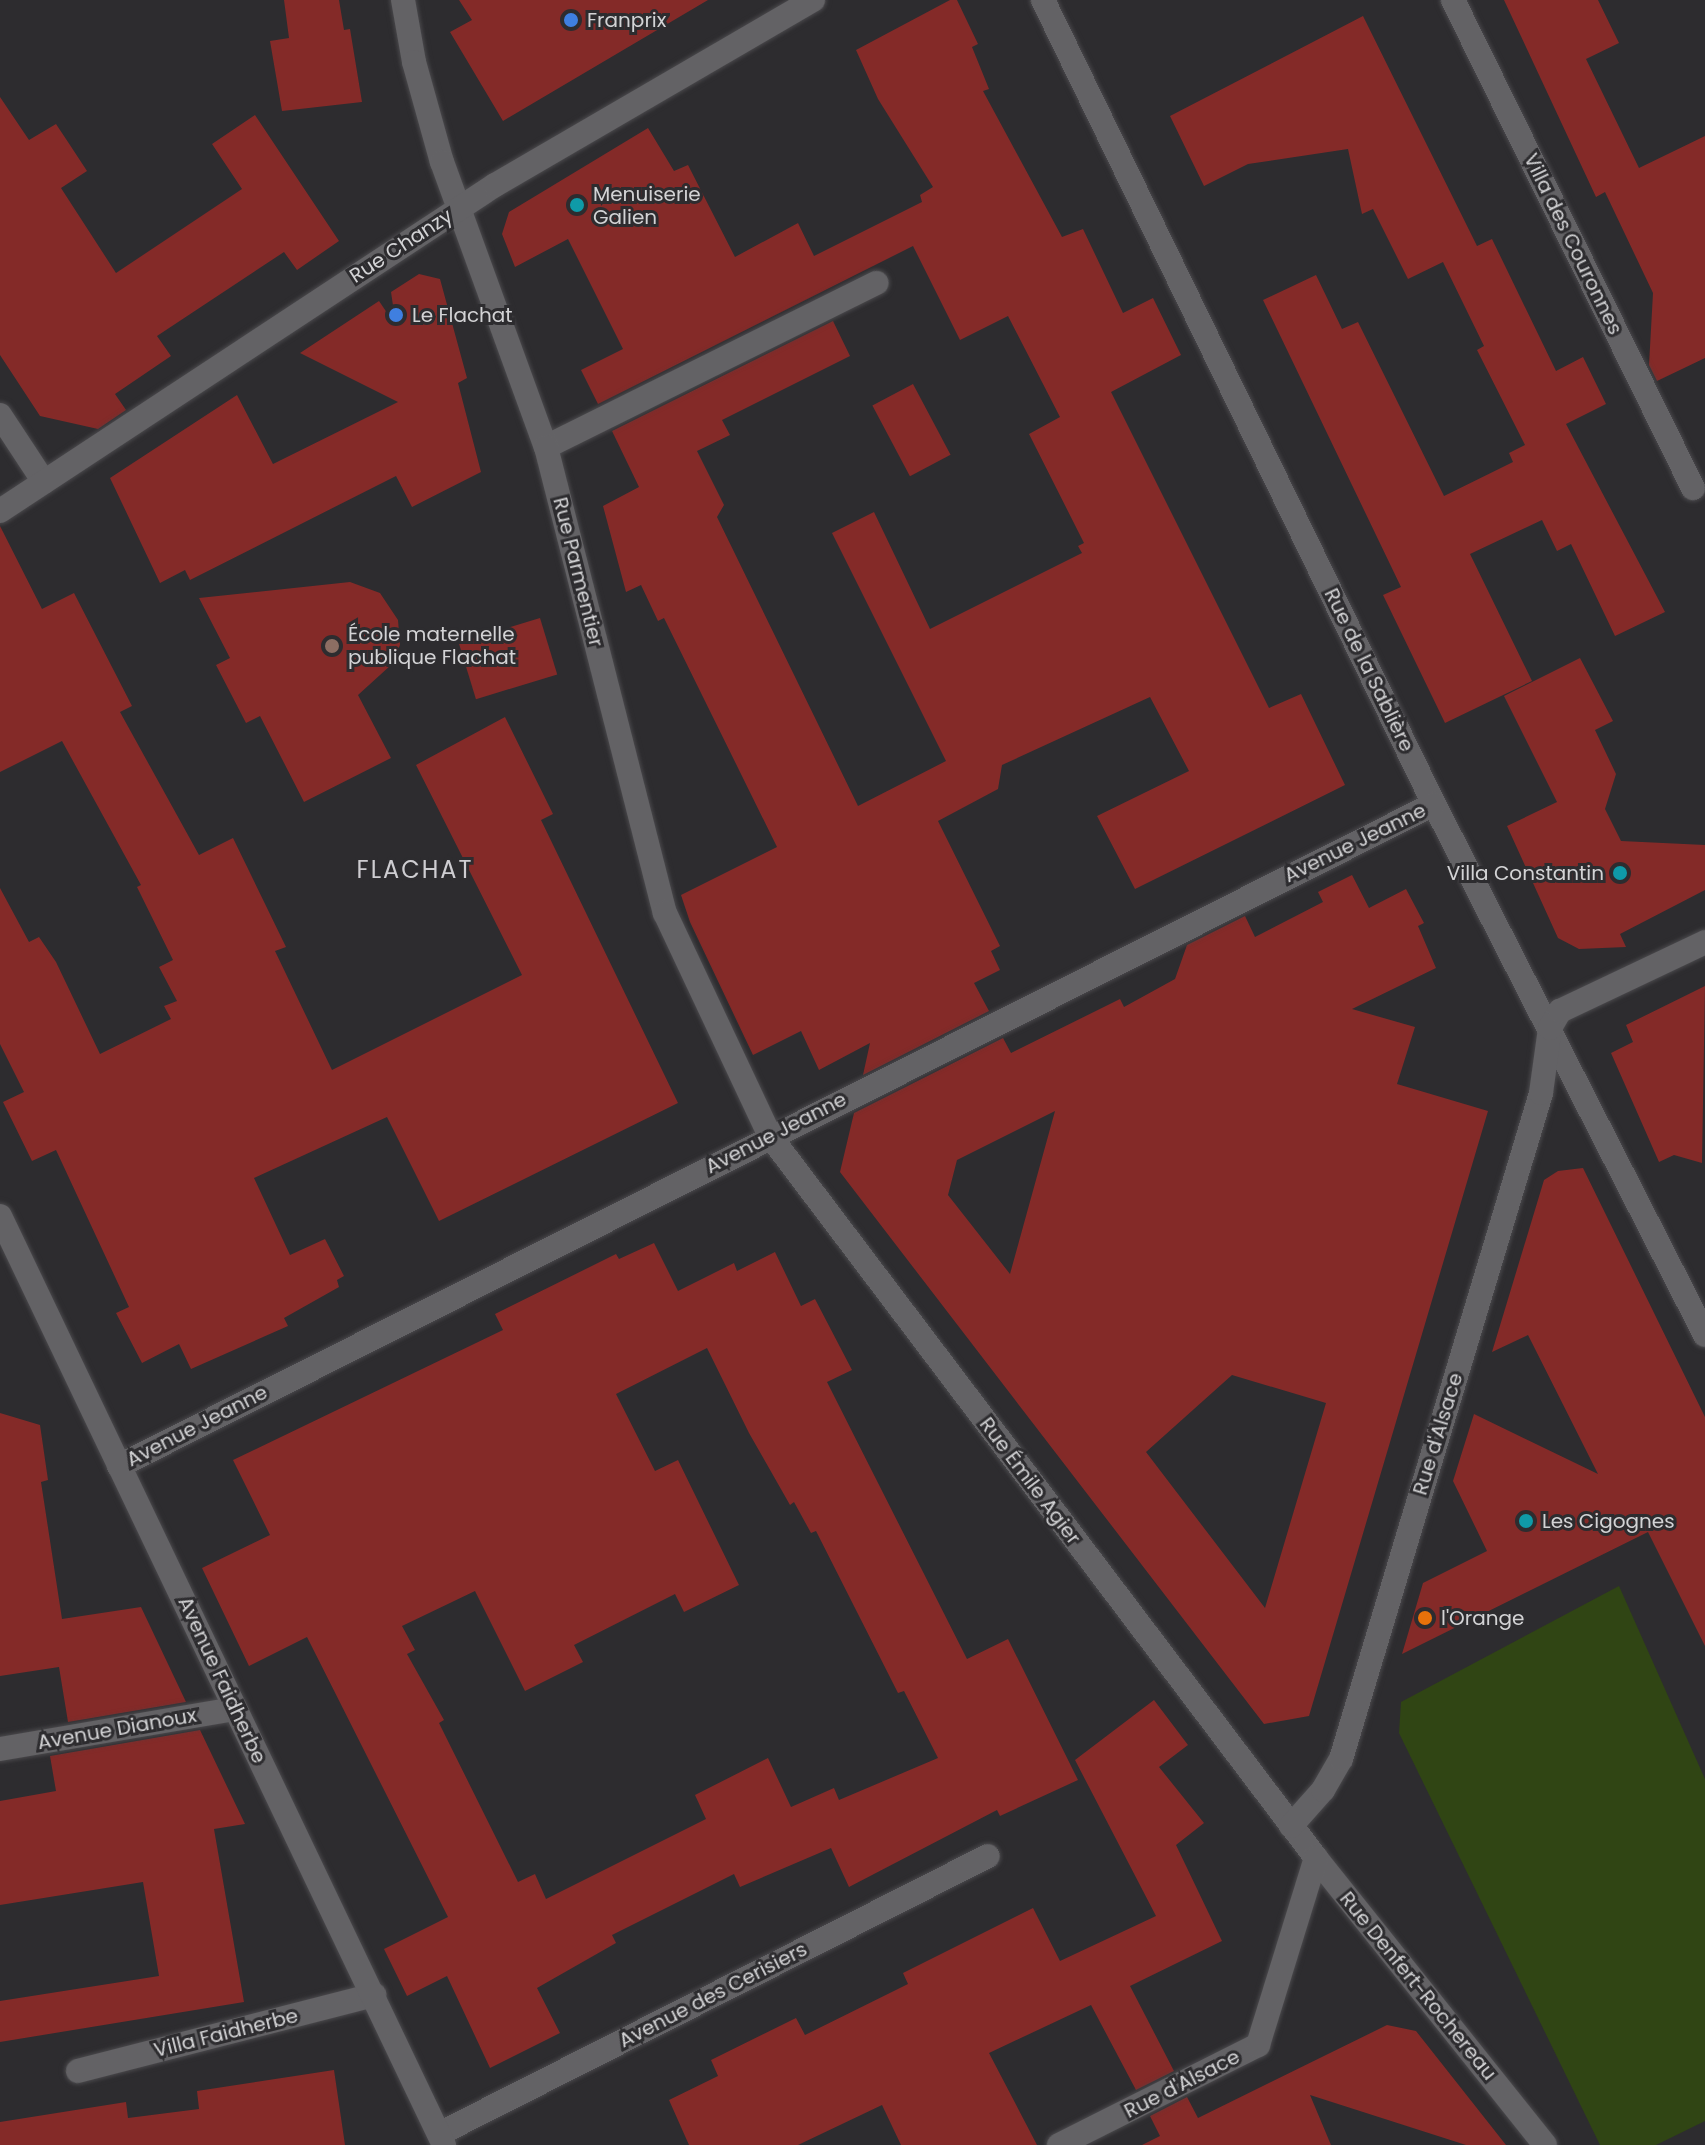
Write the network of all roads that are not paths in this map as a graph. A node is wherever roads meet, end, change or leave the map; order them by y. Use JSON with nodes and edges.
{"nodes":[{"id":1,"x":403,"y":0,"type":"edge"},
{"id":2,"x":813,"y":0,"type":"edge"},
{"id":3,"x":1043,"y":0,"type":"edge"},
{"id":4,"x":1453,"y":0,"type":"edge"},
{"id":5,"x":459,"y":209,"type":"junction"},
{"id":6,"x":877,"y":283,"type":"dead end"},
{"id":7,"x":0,"y":415,"type":"edge"},
{"id":8,"x":546,"y":447,"type":"junction"},
{"id":9,"x":44,"y":482,"type":"junction"},
{"id":10,"x":1693,"y":488,"type":"dead end"},
{"id":11,"x":0,"y":511,"type":"edge"},
{"id":12,"x":1434,"y":804,"type":"junction"},
{"id":13,"x":1705,"y":942,"type":"edge"},
{"id":14,"x":1550,"y":1028,"type":"junction"},
{"id":15,"x":770,"y":1136,"type":"junction"},
{"id":16,"x":0,"y":1216,"type":"edge"},
{"id":17,"x":1705,"y":1335,"type":"edge"},
{"id":18,"x":119,"y":1466,"type":"junction"},
{"id":19,"x":234,"y":1709,"type":"junction"},
{"id":20,"x":0,"y":1749,"type":"edge"},
{"id":21,"x":1291,"y":1826,"type":"junction"},
{"id":22,"x":988,"y":1856,"type":"dead end"},
{"id":23,"x":1316,"y":1858,"type":"junction"},
{"id":24,"x":374,"y":1995,"type":"junction"},
{"id":25,"x":78,"y":2071,"type":"dead end"},
{"id":26,"x":441,"y":2140,"type":"edge"},
{"id":27,"x":1059,"y":2145,"type":"edge"},
{"id":28,"x":1545,"y":2145,"type":"edge"}],
"edges":[{"from":1,"to":5,"type":"street","name":"Rue Parmentier"},
{"from":2,"to":5,"type":"street","name":"Rue Chanzy"},
{"from":3,"to":12,"type":"street","name":"Rue de la Sablière"},
{"from":4,"to":10,"type":"street","name":"Villa des Couronnes"},
{"from":5,"to":8,"type":"street","name":"Rue Parmentier"},
{"from":5,"to":9,"type":"street","name":"Rue Chanzy"},
{"from":6,"to":8,"type":"street"},
{"from":7,"to":9,"type":"street"},
{"from":8,"to":15,"type":"street","name":"Rue Parmentier"},
{"from":9,"to":11,"type":"street","name":"Rue Chanzy"},
{"from":12,"to":14,"type":"street","name":"Rue de la Sablière"},
{"from":12,"to":15,"type":"street","name":"Avenue Jeanne"},
{"from":13,"to":14,"type":"street"},
{"from":14,"to":17,"type":"street","name":"Rue de la Sablière"},
{"from":14,"to":21,"type":"street","name":"Rue d'Alsace"},
{"from":15,"to":18,"type":"street","name":"Avenue Jeanne"},
{"from":15,"to":21,"type":"street","name":"Rue Émile Agier"},
{"from":16,"to":18,"type":"street","name":"Avenue Faidherbe"},
{"from":18,"to":19,"type":"street","name":"Avenue Faidherbe"},
{"from":19,"to":20,"type":"street","name":"Avenue Dianoux"},
{"from":19,"to":24,"type":"street","name":"Avenue Faidherbe"},
{"from":21,"to":23,"type":"street","name":"Rue Denfert-Rochereau"},
{"from":22,"to":26,"type":"street","name":"Avenue des Cerisiers"},
{"from":23,"to":27,"type":"street","name":"Rue d'Alsace"},
{"from":23,"to":28,"type":"street","name":"Rue Denfert-Rochereau"},
{"from":24,"to":25,"type":"street","name":"Villa Faidherbe"},
{"from":24,"to":26,"type":"street","name":"Avenue Faidherbe"}]}
